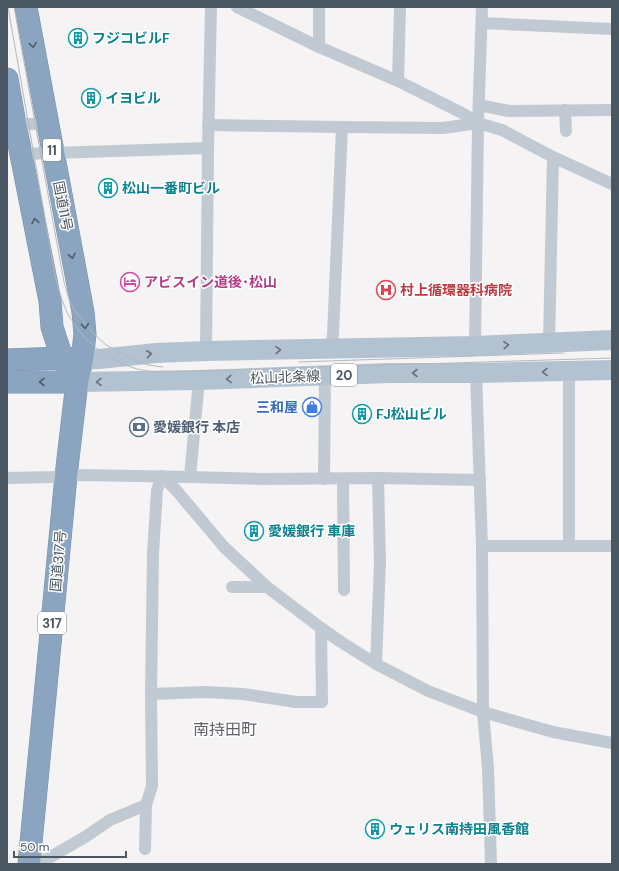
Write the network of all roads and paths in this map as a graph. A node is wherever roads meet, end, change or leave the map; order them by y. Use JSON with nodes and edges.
{"nodes":[{"id":1,"x":26,"y":7,"type":"edge"},
{"id":2,"x":211,"y":7,"type":"edge"},
{"id":3,"x":237,"y":7,"type":"edge"},
{"id":4,"x":319,"y":7,"type":"edge"},
{"id":5,"x":400,"y":7,"type":"edge"},
{"id":6,"x":482,"y":7,"type":"edge"},
{"id":7,"x":482,"y":23,"type":"junction"},
{"id":8,"x":612,"y":30,"type":"edge"},
{"id":9,"x":318,"y":47,"type":"junction"},
{"id":10,"x":7,"y":79,"type":"edge"},
{"id":11,"x":398,"y":81,"type":"junction"},
{"id":12,"x":479,"y":105,"type":"junction"},
{"id":13,"x":565,"y":110,"type":"junction"},
{"id":14,"x":612,"y":110,"type":"edge"},
{"id":15,"x":11,"y":124,"type":"edge"},
{"id":16,"x":48,"y":124,"type":"junction"},
{"id":17,"x":478,"y":124,"type":"junction"},
{"id":18,"x":208,"y":125,"type":"junction"},
{"id":19,"x":342,"y":127,"type":"junction"},
{"id":20,"x":566,"y":132,"type":"dead end"},
{"id":21,"x":208,"y":148,"type":"junction"},
{"id":22,"x":53,"y":153,"type":"junction"},
{"id":23,"x":22,"y":154,"type":"junction"},
{"id":24,"x":553,"y":157,"type":"junction"},
{"id":25,"x":612,"y":184,"type":"edge"},
{"id":26,"x":612,"y":340,"type":"edge"},
{"id":27,"x":550,"y":343,"type":"junction"},
{"id":28,"x":475,"y":346,"type":"junction"},
{"id":29,"x":331,"y":349,"type":"junction"},
{"id":30,"x":206,"y":351,"type":"junction"},
{"id":31,"x":72,"y":359,"type":"junction"},
{"id":32,"x":7,"y":360,"type":"edge"},
{"id":33,"x":612,"y":370,"type":"edge"},
{"id":34,"x":568,"y":371,"type":"junction"},
{"id":35,"x":476,"y":373,"type":"junction"},
{"id":36,"x":325,"y":376,"type":"junction"},
{"id":37,"x":199,"y":380,"type":"junction"},
{"id":38,"x":7,"y":382,"type":"edge"},
{"id":39,"x":77,"y":382,"type":"junction"},
{"id":40,"x":66,"y":476,"type":"junction"},
{"id":41,"x":162,"y":476,"type":"junction"},
{"id":42,"x":190,"y":477,"type":"junction"},
{"id":43,"x":7,"y":478,"type":"edge"},
{"id":44,"x":378,"y":478,"type":"junction"},
{"id":45,"x":324,"y":479,"type":"junction"},
{"id":46,"x":343,"y":479,"type":"junction"},
{"id":47,"x":480,"y":480,"type":"junction"},
{"id":48,"x":482,"y":546,"type":"junction"},
{"id":49,"x":569,"y":546,"type":"junction"},
{"id":50,"x":612,"y":546,"type":"edge"},
{"id":51,"x":232,"y":587,"type":"dead end"},
{"id":52,"x":267,"y":587,"type":"junction"},
{"id":53,"x":344,"y":590,"type":"dead end"},
{"id":54,"x":321,"y":628,"type":"junction"},
{"id":55,"x":376,"y":664,"type":"junction"},
{"id":56,"x":151,"y":694,"type":"junction"},
{"id":57,"x":483,"y":712,"type":"junction"},
{"id":58,"x":612,"y":743,"type":"edge"},
{"id":59,"x":146,"y":805,"type":"junction"},
{"id":60,"x":145,"y":849,"type":"dead end"},
{"id":61,"x":29,"y":864,"type":"edge"},
{"id":62,"x":491,"y":864,"type":"edge"}],
"edges":[{"from":1,"to":16,"type":"highway","name":"国道11号","number":"11","one_way":true},
{"from":2,"to":18,"type":"street"},
{"from":3,"to":9,"type":"street"},
{"from":4,"to":9,"type":"street"},
{"from":5,"to":11,"type":"street"},
{"from":6,"to":7,"type":"street"},
{"from":7,"to":8,"type":"street"},
{"from":7,"to":12,"type":"street"},
{"from":9,"to":11,"type":"street"},
{"from":10,"to":15,"type":"highway","number":"11"},
{"from":11,"to":17,"type":"street"},
{"from":12,"to":13,"type":"street"},
{"from":12,"to":17,"type":"street"},
{"from":13,"to":14,"type":"street"},
{"from":13,"to":20,"type":"street"},
{"from":15,"to":16,"type":"street"},
{"from":15,"to":23,"type":"highway","number":"11"},
{"from":16,"to":22,"type":"highway","name":"国道11号","number":"11"},
{"from":17,"to":19,"type":"street"},
{"from":17,"to":24,"type":"street"},
{"from":17,"to":28,"type":"street"},
{"from":18,"to":19,"type":"street"},
{"from":18,"to":21,"type":"street"},
{"from":19,"to":29,"type":"street"},
{"from":21,"to":22,"type":"street"},
{"from":21,"to":30,"type":"street"},
{"from":22,"to":23,"type":"street"},
{"from":22,"to":31,"type":"highway","name":"国道11号","number":"11","one_way":true},
{"from":31,"to":23,"type":"highway","number":"11","one_way":true},
{"from":24,"to":25,"type":"street"},
{"from":24,"to":27,"type":"street"},
{"from":26,"to":27,"type":"main road","name":"松山北条線","number":"20"},
{"from":28,"to":27,"type":"main road","name":"松山北条線","number":"20","one_way":true},
{"from":28,"to":29,"type":"main road","name":"松山北条線","number":"20"},
{"from":30,"to":29,"type":"main road","name":"松山北条線","number":"20","one_way":true},
{"from":31,"to":30,"type":"main road","name":"松山北条線","number":"20","one_way":true},
{"from":31,"to":32,"type":"highway"},
{"from":31,"to":39,"type":"highway"},
{"from":33,"to":34,"type":"main road","name":"松山北条線","number":"20"},
{"from":34,"to":35,"type":"main road","name":"松山北条線","number":"20","one_way":true},
{"from":34,"to":49,"type":"street"},
{"from":35,"to":36,"type":"main road","name":"松山北条線","number":"20","one_way":true},
{"from":35,"to":47,"type":"street"},
{"from":36,"to":37,"type":"main road","name":"松山北条線","number":"20","one_way":true},
{"from":36,"to":45,"type":"street"},
{"from":37,"to":39,"type":"main road","name":"松山北条線","number":"20","one_way":true},
{"from":37,"to":42,"type":"street"},
{"from":39,"to":38,"type":"highway","one_way":true},
{"from":39,"to":40,"type":"highway","name":"国道317号","number":"317"},
{"from":40,"to":41,"type":"street"},
{"from":40,"to":43,"type":"street"},
{"from":40,"to":61,"type":"highway","name":"国道317号","number":"317"},
{"from":41,"to":42,"type":"street"},
{"from":41,"to":52,"type":"street"},
{"from":41,"to":56,"type":"street"},
{"from":42,"to":45,"type":"street"},
{"from":44,"to":46,"type":"street"},
{"from":44,"to":47,"type":"street"},
{"from":44,"to":55,"type":"street"},
{"from":45,"to":46,"type":"street"},
{"from":46,"to":53,"type":"street"},
{"from":47,"to":48,"type":"street"},
{"from":48,"to":49,"type":"street"},
{"from":48,"to":57,"type":"street"},
{"from":49,"to":50,"type":"street"},
{"from":51,"to":52,"type":"street"},
{"from":52,"to":54,"type":"street"},
{"from":54,"to":55,"type":"street"},
{"from":54,"to":56,"type":"street"},
{"from":55,"to":57,"type":"street"},
{"from":56,"to":59,"type":"street"},
{"from":57,"to":58,"type":"street"},
{"from":57,"to":62,"type":"street"},
{"from":59,"to":60,"type":"street"},
{"from":59,"to":61,"type":"street"}]}
